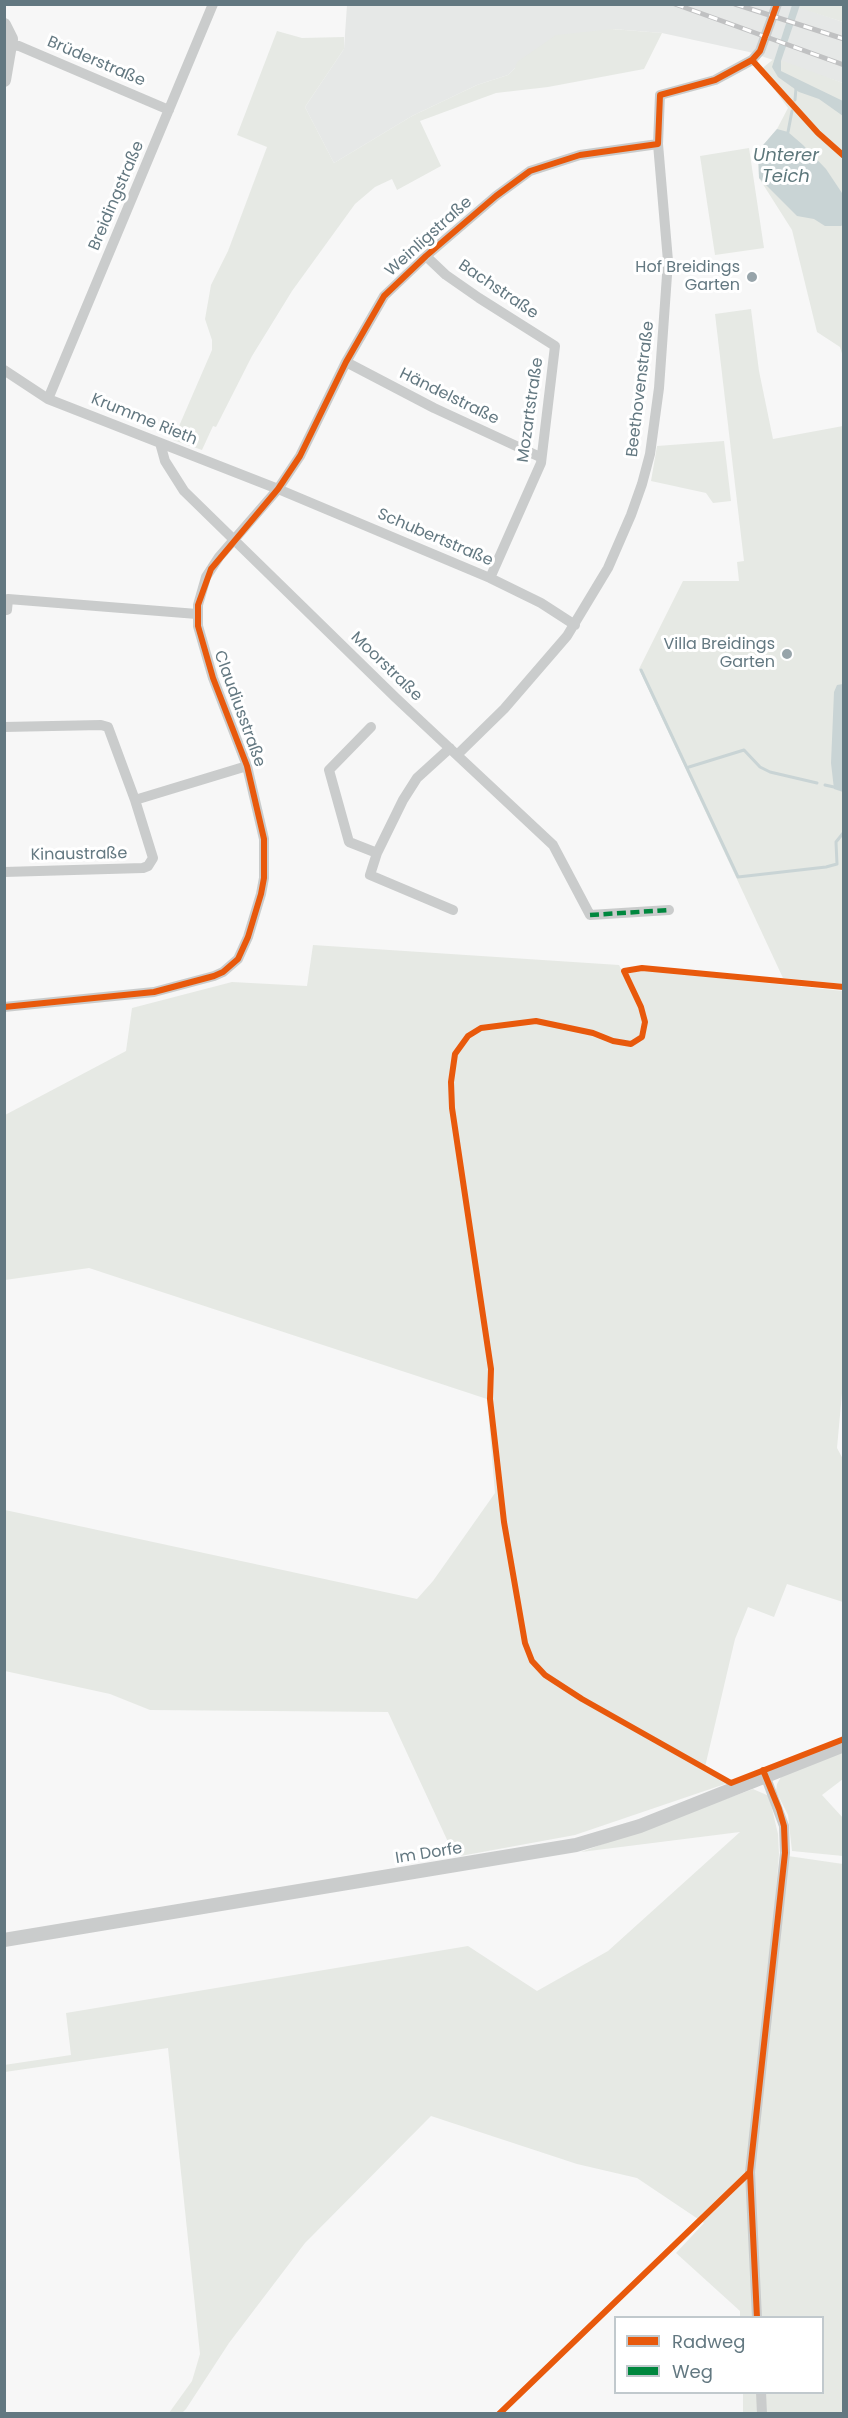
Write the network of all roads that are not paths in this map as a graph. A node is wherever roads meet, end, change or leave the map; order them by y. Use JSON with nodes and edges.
{"nodes":[{"id":1,"x":213,"y":4,"type":"edge"},
{"id":2,"x":777,"y":4,"type":"edge"},
{"id":3,"x":4,"y":25,"type":"edge"},
{"id":4,"x":10,"y":45,"type":"junction"},
{"id":5,"x":4,"y":80,"type":"edge"},
{"id":6,"x":169,"y":110,"type":"junction"},
{"id":7,"x":658,"y":144,"type":"junction"},
{"id":8,"x":426,"y":256,"type":"junction"},
{"id":9,"x":555,"y":346,"type":"joint"},
{"id":10,"x":346,"y":362,"type":"junction"},
{"id":11,"x":4,"y":370,"type":"edge"},
{"id":12,"x":48,"y":399,"type":"junction"},
{"id":13,"x":160,"y":443,"type":"junction"},
{"id":14,"x":540,"y":458,"type":"junction"},
{"id":15,"x":278,"y":489,"type":"junction"},
{"id":16,"x":234,"y":538,"type":"junction"},
{"id":17,"x":490,"y":578,"type":"junction"},
{"id":18,"x":7,"y":610,"type":"dead end"},
{"id":19,"x":197,"y":614,"type":"junction"},
{"id":20,"x":575,"y":625,"type":"junction"},
{"id":21,"x":4,"y":727,"type":"edge"},
{"id":22,"x":370,"y":727,"type":"dead end"},
{"id":23,"x":454,"y":752,"type":"junction"},
{"id":24,"x":247,"y":766,"type":"junction"},
{"id":25,"x":135,"y":800,"type":"junction"},
{"id":26,"x":377,"y":853,"type":"junction"},
{"id":27,"x":4,"y":872,"type":"edge"},
{"id":28,"x":453,"y":910,"type":"dead end"},
{"id":29,"x":669,"y":910,"type":"dead end"},
{"id":30,"x":4,"y":1007,"type":"edge"},
{"id":31,"x":843,"y":1745,"type":"edge"},
{"id":32,"x":765,"y":1775,"type":"junction"},
{"id":33,"x":4,"y":1940,"type":"edge"},
{"id":34,"x":757,"y":2316,"type":"edge"},
{"id":35,"x":761,"y":2394,"type":"edge"},
{"id":36,"x":762,"y":2414,"type":"edge"}],
"edges":[{"from":1,"to":6,"type":"street","name":"Breidingstraße"},
{"from":2,"to":7,"type":"street","name":"Beethovenstraße"},
{"from":3,"to":4,"type":"street"},
{"from":4,"to":5,"type":"street"},
{"from":4,"to":6,"type":"street","name":"Brüderstraße"},
{"from":6,"to":12,"type":"street","name":"Breidingstraße"},
{"from":7,"to":8,"type":"street","name":"Weinligstraße"},
{"from":7,"to":20,"type":"street","name":"Beethovenstraße"},
{"from":8,"to":9,"type":"street","name":"Bachstraße"},
{"from":8,"to":10,"type":"street","name":"Weinligstraße"},
{"from":9,"to":14,"type":"street","name":"Mozartstraße"},
{"from":10,"to":14,"type":"street","name":"Händelstraße"},
{"from":10,"to":15,"type":"street","name":"Weinligstraße"},
{"from":11,"to":12,"type":"street","name":"Krumme Rieth"},
{"from":12,"to":13,"type":"street","name":"Krumme Rieth"},
{"from":13,"to":15,"type":"street","name":"Krumme Rieth"},
{"from":13,"to":16,"type":"street","name":"Moorstraße"},
{"from":14,"to":17,"type":"street","name":"Mozartstraße"},
{"from":15,"to":16,"type":"street","name":"Weinligstraße"},
{"from":15,"to":17,"type":"street","name":"Schubertstraße"},
{"from":16,"to":19,"type":"street","name":"Claudiusstraße"},
{"from":16,"to":23,"type":"street","name":"Moorstraße"},
{"from":17,"to":20,"type":"street","name":"Schubertstraße"},
{"from":18,"to":19,"type":"street"},
{"from":19,"to":24,"type":"street","name":"Claudiusstraße"},
{"from":20,"to":23,"type":"street","name":"Beethovenstraße"},
{"from":21,"to":25,"type":"street"},
{"from":22,"to":26,"type":"street"},
{"from":23,"to":26,"type":"street","name":"Beethovenstraße"},
{"from":23,"to":29,"type":"street","name":"Moorstraße"},
{"from":24,"to":25,"type":"street"},
{"from":24,"to":30,"type":"street","name":"Claudiusstraße"},
{"from":25,"to":27,"type":"street","name":"Kinaustraße"},
{"from":26,"to":28,"type":"street"},
{"from":31,"to":32,"type":"street","name":"Im Dorfe"},
{"from":32,"to":33,"type":"street","name":"Im Dorfe"},
{"from":32,"to":34,"type":"street"},
{"from":35,"to":36,"type":"street"}]}
